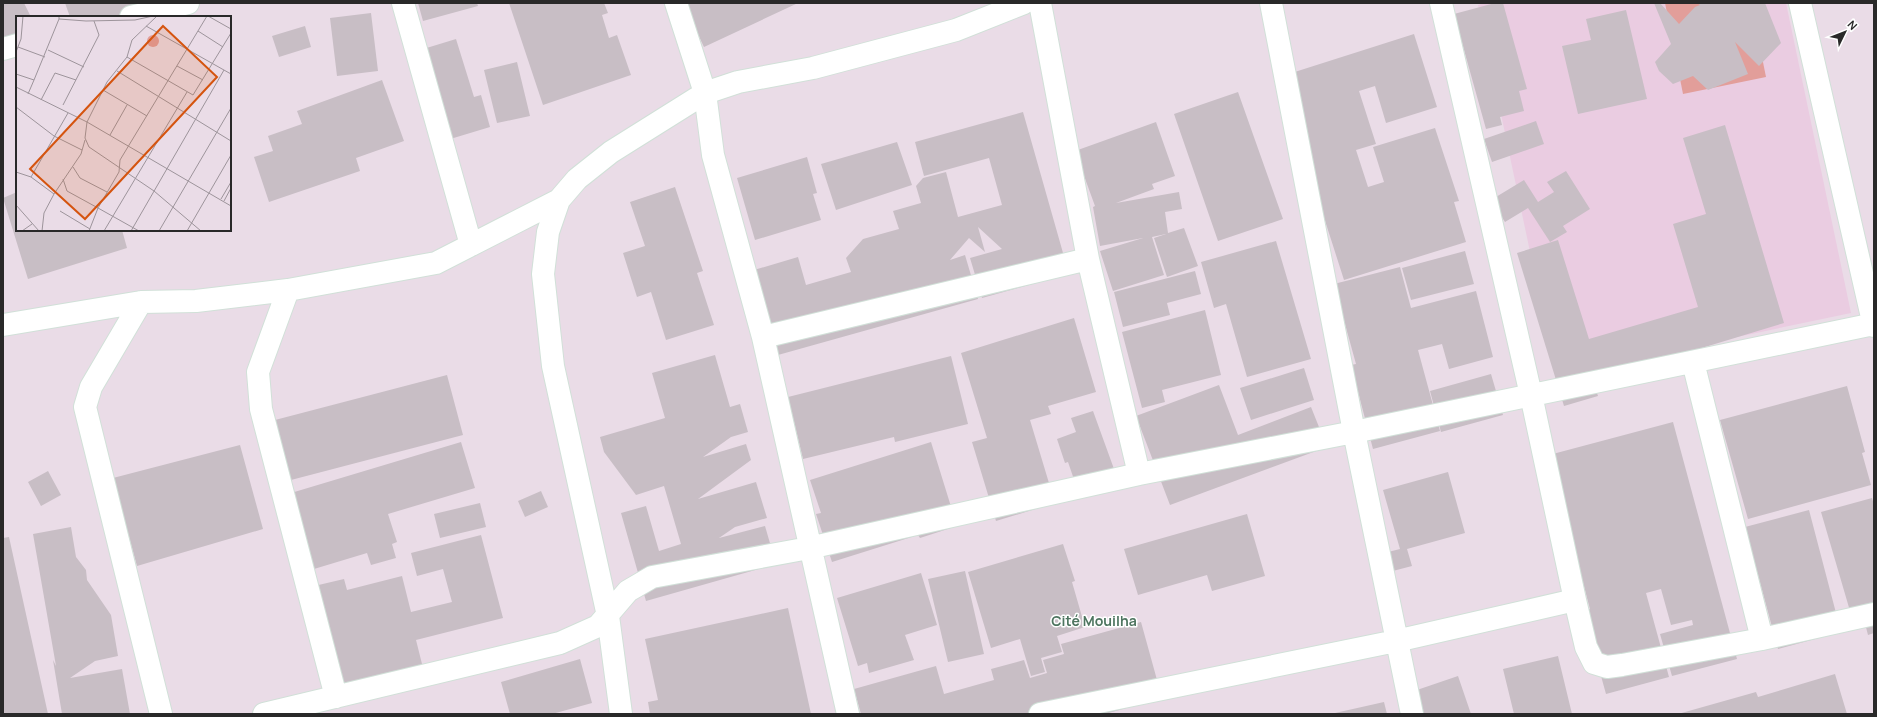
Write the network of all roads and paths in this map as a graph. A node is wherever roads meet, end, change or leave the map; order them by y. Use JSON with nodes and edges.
{"nodes":[{"id":1,"x":188,"y":3,"type":"edge"},
{"id":2,"x":403,"y":3,"type":"edge"},
{"id":3,"x":676,"y":3,"type":"edge"},
{"id":4,"x":1024,"y":3,"type":"edge"},
{"id":5,"x":1040,"y":3,"type":"edge"},
{"id":6,"x":1271,"y":3,"type":"edge"},
{"id":7,"x":1441,"y":3,"type":"edge"},
{"id":8,"x":1800,"y":3,"type":"edge"},
{"id":9,"x":135,"y":16,"type":"edge"},
{"id":10,"x":16,"y":45,"type":"edge"},
{"id":11,"x":3,"y":49,"type":"edge"},
{"id":12,"x":705,"y":93,"type":"junction"},
{"id":13,"x":559,"y":200,"type":"junction"},
{"id":14,"x":471,"y":245,"type":"junction"},
{"id":15,"x":1088,"y":260,"type":"junction"},
{"id":16,"x":288,"y":290,"type":"junction"},
{"id":17,"x":141,"y":302,"type":"junction"},
{"id":18,"x":3,"y":325,"type":"edge"},
{"id":19,"x":1874,"y":325,"type":"edge"},
{"id":20,"x":763,"y":337,"type":"junction"},
{"id":21,"x":1693,"y":362,"type":"junction"},
{"id":22,"x":1531,"y":395,"type":"junction"},
{"id":23,"x":1354,"y":432,"type":"junction"},
{"id":24,"x":1139,"y":474,"type":"junction"},
{"id":25,"x":809,"y":548,"type":"junction"},
{"id":26,"x":1575,"y":600,"type":"junction"},
{"id":27,"x":1874,"y":614,"type":"edge"},
{"id":28,"x":608,"y":616,"type":"junction"},
{"id":29,"x":1762,"y":639,"type":"junction"},
{"id":30,"x":1396,"y":641,"type":"junction"},
{"id":31,"x":336,"y":697,"type":"junction"},
{"id":32,"x":161,"y":714,"type":"edge"},
{"id":33,"x":264,"y":714,"type":"edge"},
{"id":34,"x":621,"y":714,"type":"edge"},
{"id":35,"x":848,"y":714,"type":"edge"},
{"id":36,"x":1040,"y":714,"type":"edge"},
{"id":37,"x":1412,"y":714,"type":"edge"}],
"edges":[{"from":1,"to":9,"type":"street"},
{"from":2,"to":14,"type":"street"},
{"from":3,"to":12,"type":"street"},
{"from":4,"to":12,"type":"street"},
{"from":5,"to":15,"type":"street"},
{"from":6,"to":23,"type":"street"},
{"from":7,"to":22,"type":"street"},
{"from":8,"to":19,"type":"street"},
{"from":10,"to":11,"type":"street"},
{"from":12,"to":13,"type":"street"},
{"from":12,"to":20,"type":"street"},
{"from":13,"to":14,"type":"street"},
{"from":13,"to":28,"type":"street"},
{"from":14,"to":16,"type":"street"},
{"from":15,"to":20,"type":"street"},
{"from":15,"to":24,"type":"street"},
{"from":16,"to":17,"type":"street"},
{"from":16,"to":31,"type":"street"},
{"from":17,"to":18,"type":"street"},
{"from":17,"to":32,"type":"street"},
{"from":19,"to":21,"type":"street"},
{"from":20,"to":25,"type":"street"},
{"from":21,"to":22,"type":"street"},
{"from":21,"to":29,"type":"street"},
{"from":22,"to":23,"type":"street"},
{"from":22,"to":26,"type":"street"},
{"from":23,"to":24,"type":"street"},
{"from":23,"to":30,"type":"street"},
{"from":24,"to":25,"type":"street"},
{"from":25,"to":28,"type":"street"},
{"from":25,"to":35,"type":"street"},
{"from":26,"to":29,"type":"street"},
{"from":26,"to":30,"type":"street"},
{"from":27,"to":29,"type":"street"},
{"from":28,"to":31,"type":"street"},
{"from":28,"to":34,"type":"street"},
{"from":30,"to":36,"type":"street"},
{"from":30,"to":37,"type":"street"},
{"from":31,"to":33,"type":"street"}]}
